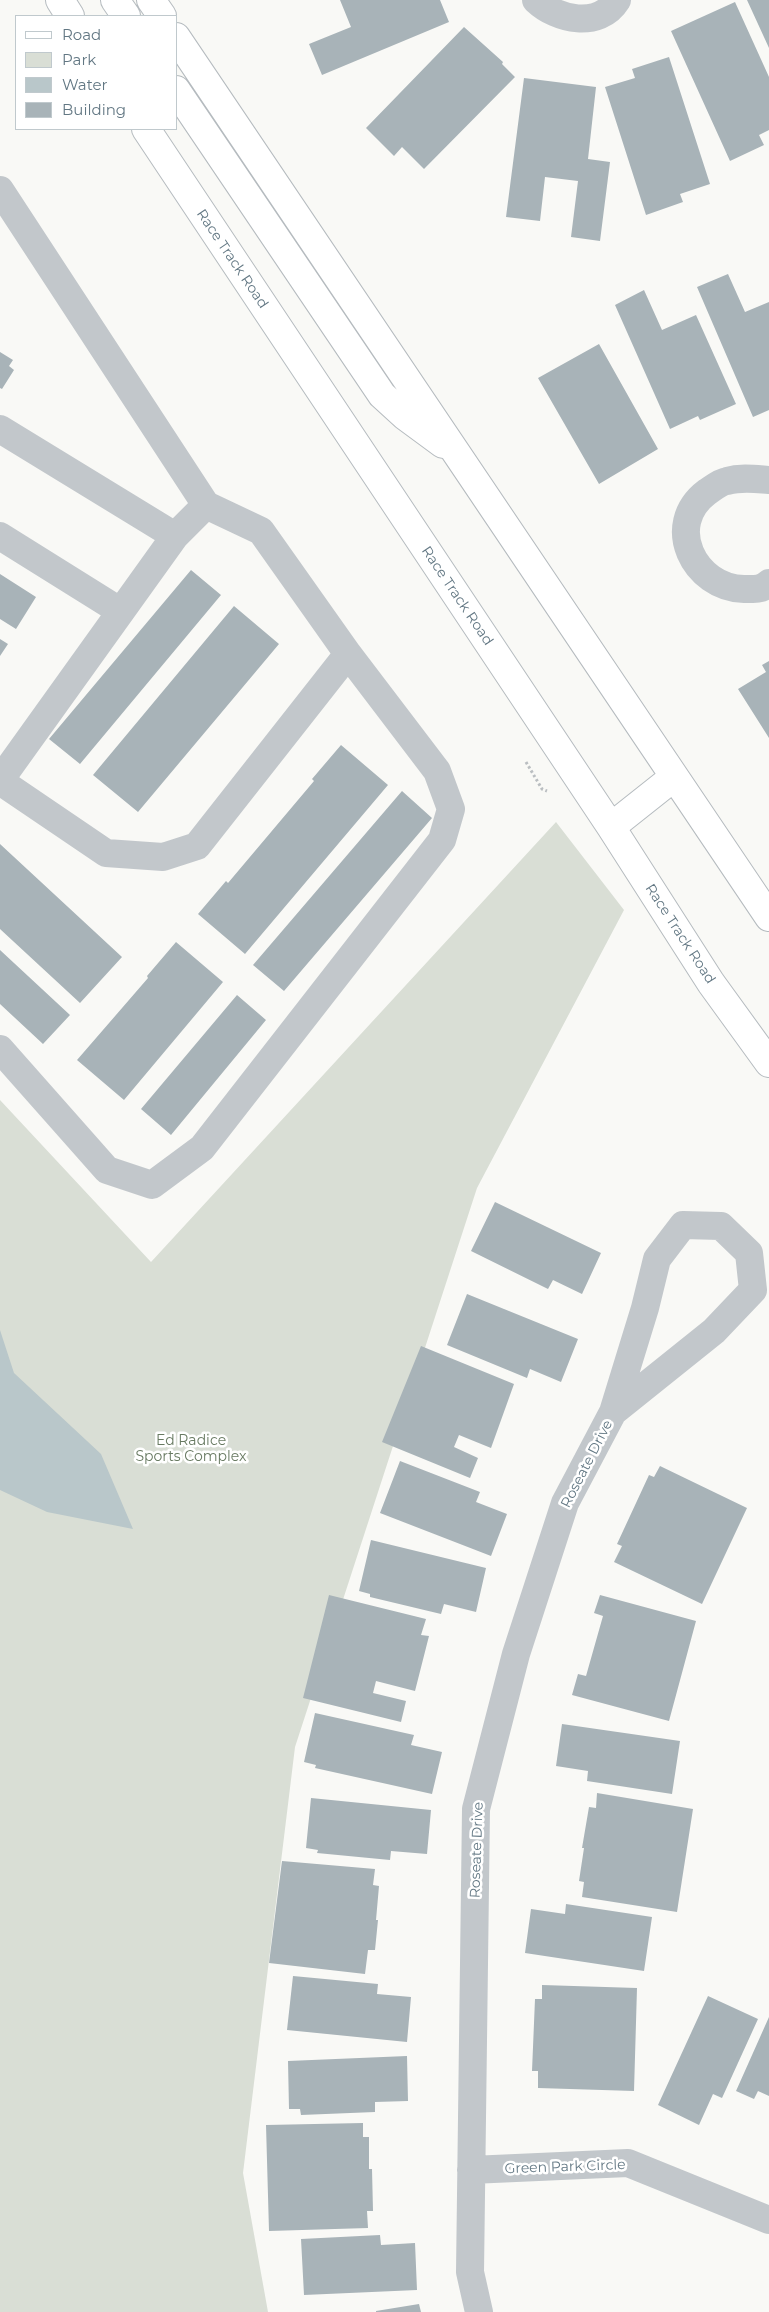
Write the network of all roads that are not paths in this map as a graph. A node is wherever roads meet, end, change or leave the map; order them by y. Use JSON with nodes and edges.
{"nodes":[{"id":1,"x":60,"y":0,"type":"edge"},
{"id":2,"x":116,"y":0,"type":"edge"},
{"id":3,"x":151,"y":0,"type":"edge"},
{"id":4,"x":536,"y":0,"type":"edge"},
{"id":5,"x":617,"y":0,"type":"edge"},
{"id":6,"x":69,"y":15,"type":"edge"},
{"id":7,"x":125,"y":15,"type":"edge"},
{"id":8,"x":161,"y":15,"type":"edge"},
{"id":9,"x":178,"y":40,"type":"edge"},
{"id":10,"x":178,"y":93,"type":"edge"},
{"id":11,"x":147,"y":130,"type":"edge"},
{"id":12,"x":0,"y":190,"type":"edge"},
{"id":13,"x":0,"y":429,"type":"edge"},
{"id":14,"x":458,"y":455,"type":"junction"},
{"id":15,"x":769,"y":480,"type":"edge"},
{"id":16,"x":206,"y":505,"type":"junction"},
{"id":17,"x":0,"y":536,"type":"edge"},
{"id":18,"x":174,"y":536,"type":"junction"},
{"id":19,"x":769,"y":583,"type":"edge"},
{"id":20,"x":120,"y":611,"type":"junction"},
{"id":21,"x":348,"y":654,"type":"junction"},
{"id":22,"x":674,"y":777,"type":"junction"},
{"id":23,"x":0,"y":781,"type":"edge"},
{"id":24,"x":612,"y":827,"type":"junction"},
{"id":25,"x":769,"y":917,"type":"edge"},
{"id":26,"x":0,"y":1049,"type":"edge"},
{"id":27,"x":769,"y":1063,"type":"edge"},
{"id":28,"x":613,"y":1412,"type":"junction"},
{"id":29,"x":471,"y":2170,"type":"junction"},
{"id":30,"x":769,"y":2220,"type":"edge"},
{"id":31,"x":480,"y":2312,"type":"edge"}],
"edges":[{"from":1,"to":6,"type":"main road"},
{"from":2,"to":7,"type":"main road"},
{"from":3,"to":8,"type":"main road"},
{"from":4,"to":5,"type":"street"},
{"from":9,"to":14,"type":"main road"},
{"from":10,"to":14,"type":"main road"},
{"from":11,"to":24,"type":"main road","name":"Race Track Road"},
{"from":12,"to":16,"type":"street"},
{"from":13,"to":18,"type":"street"},
{"from":14,"to":22,"type":"main road"},
{"from":15,"to":19,"type":"street"},
{"from":16,"to":18,"type":"street"},
{"from":16,"to":21,"type":"street"},
{"from":17,"to":20,"type":"street"},
{"from":18,"to":20,"type":"street"},
{"from":20,"to":23,"type":"street"},
{"from":21,"to":23,"type":"street"},
{"from":21,"to":26,"type":"street"},
{"from":22,"to":24,"type":"main road"},
{"from":22,"to":25,"type":"main road"},
{"from":24,"to":27,"type":"main road","name":"Race Track Road"},
{"from":28,"to":28,"type":"street","name":"Roseate Drive"},
{"from":28,"to":29,"type":"street","name":"Roseate Drive"},
{"from":29,"to":30,"type":"street","name":"Green Park Circle"},
{"from":29,"to":31,"type":"street","name":"Roseate Drive"}]}
